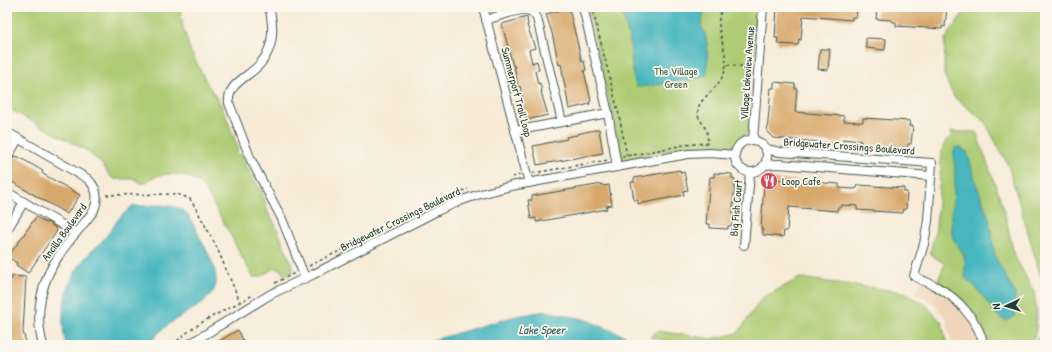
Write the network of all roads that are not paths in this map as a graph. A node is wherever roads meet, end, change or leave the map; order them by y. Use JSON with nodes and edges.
{"nodes":[{"id":1,"x":269,"y":7,"type":"edge"},
{"id":2,"x":483,"y":7,"type":"edge"},
{"id":3,"x":583,"y":7,"type":"edge"},
{"id":4,"x":763,"y":7,"type":"edge"},
{"id":5,"x":486,"y":20,"type":"junction"},
{"id":6,"x":608,"y":113,"type":"junction"},
{"id":7,"x":562,"y":122,"type":"junction"},
{"id":8,"x":515,"y":130,"type":"junction"},
{"id":9,"x":7,"y":132,"type":"edge"},
{"id":10,"x":18,"y":139,"type":"junction"},
{"id":11,"x":753,"y":140,"type":"junction"},
{"id":12,"x":766,"y":148,"type":"junction"},
{"id":13,"x":735,"y":155,"type":"junction"},
{"id":14,"x":7,"y":158,"type":"edge"},
{"id":15,"x":765,"y":165,"type":"junction"},
{"id":16,"x":617,"y":167,"type":"junction"},
{"id":17,"x":750,"y":172,"type":"junction"},
{"id":18,"x":931,"y":176,"type":"junction"},
{"id":19,"x":529,"y":183,"type":"junction"},
{"id":20,"x":7,"y":192,"type":"edge"},
{"id":21,"x":24,"y":202,"type":"junction"},
{"id":22,"x":7,"y":230,"type":"edge"},
{"id":23,"x":76,"y":233,"type":"junction"},
{"id":24,"x":744,"y":245,"type":"dead end"},
{"id":25,"x":305,"y":278,"type":"junction"},
{"id":26,"x":193,"y":343,"type":"edge"},
{"id":27,"x":43,"y":345,"type":"edge"},
{"id":28,"x":984,"y":345,"type":"edge"}],
"edges":[{"from":1,"to":25,"type":"street"},
{"from":2,"to":5,"type":"street","name":"Summerport Trail Loop"},
{"from":3,"to":6,"type":"street"},
{"from":4,"to":11,"type":"street","name":"Village Lakeview Avenue"},
{"from":5,"to":7,"type":"street"},
{"from":5,"to":8,"type":"street","name":"Summerport Trail Loop"},
{"from":6,"to":7,"type":"street"},
{"from":6,"to":16,"type":"street"},
{"from":7,"to":8,"type":"street"},
{"from":8,"to":19,"type":"street","name":"Summerport Trail Loop"},
{"from":9,"to":10,"type":"street","name":"Ancilla Boulevard"},
{"from":10,"to":14,"type":"street"},
{"from":10,"to":23,"type":"street","name":"Ancilla Boulevard"},
{"from":11,"to":12,"type":"street"},
{"from":11,"to":13,"type":"street"},
{"from":12,"to":15,"type":"street"},
{"from":12,"to":18,"type":"street","name":"Bridgewater Crossings Boulevard"},
{"from":13,"to":16,"type":"street","name":"Bridgewater Crossings Boulevard"},
{"from":13,"to":17,"type":"street"},
{"from":15,"to":17,"type":"street"},
{"from":15,"to":18,"type":"street","name":"Bridgewater Crossings Boulevard"},
{"from":16,"to":19,"type":"street","name":"Bridgewater Crossings Boulevard"},
{"from":17,"to":24,"type":"street","name":"Big Fish Court"},
{"from":18,"to":28,"type":"street"},
{"from":19,"to":25,"type":"street","name":"Bridgewater Crossings Boulevard"},
{"from":20,"to":21,"type":"street"},
{"from":21,"to":22,"type":"street"},
{"from":21,"to":23,"type":"street"},
{"from":23,"to":27,"type":"street","name":"Ancilla Boulevard"},
{"from":25,"to":26,"type":"street","name":"Bridgewater Crossings Boulevard"}]}
